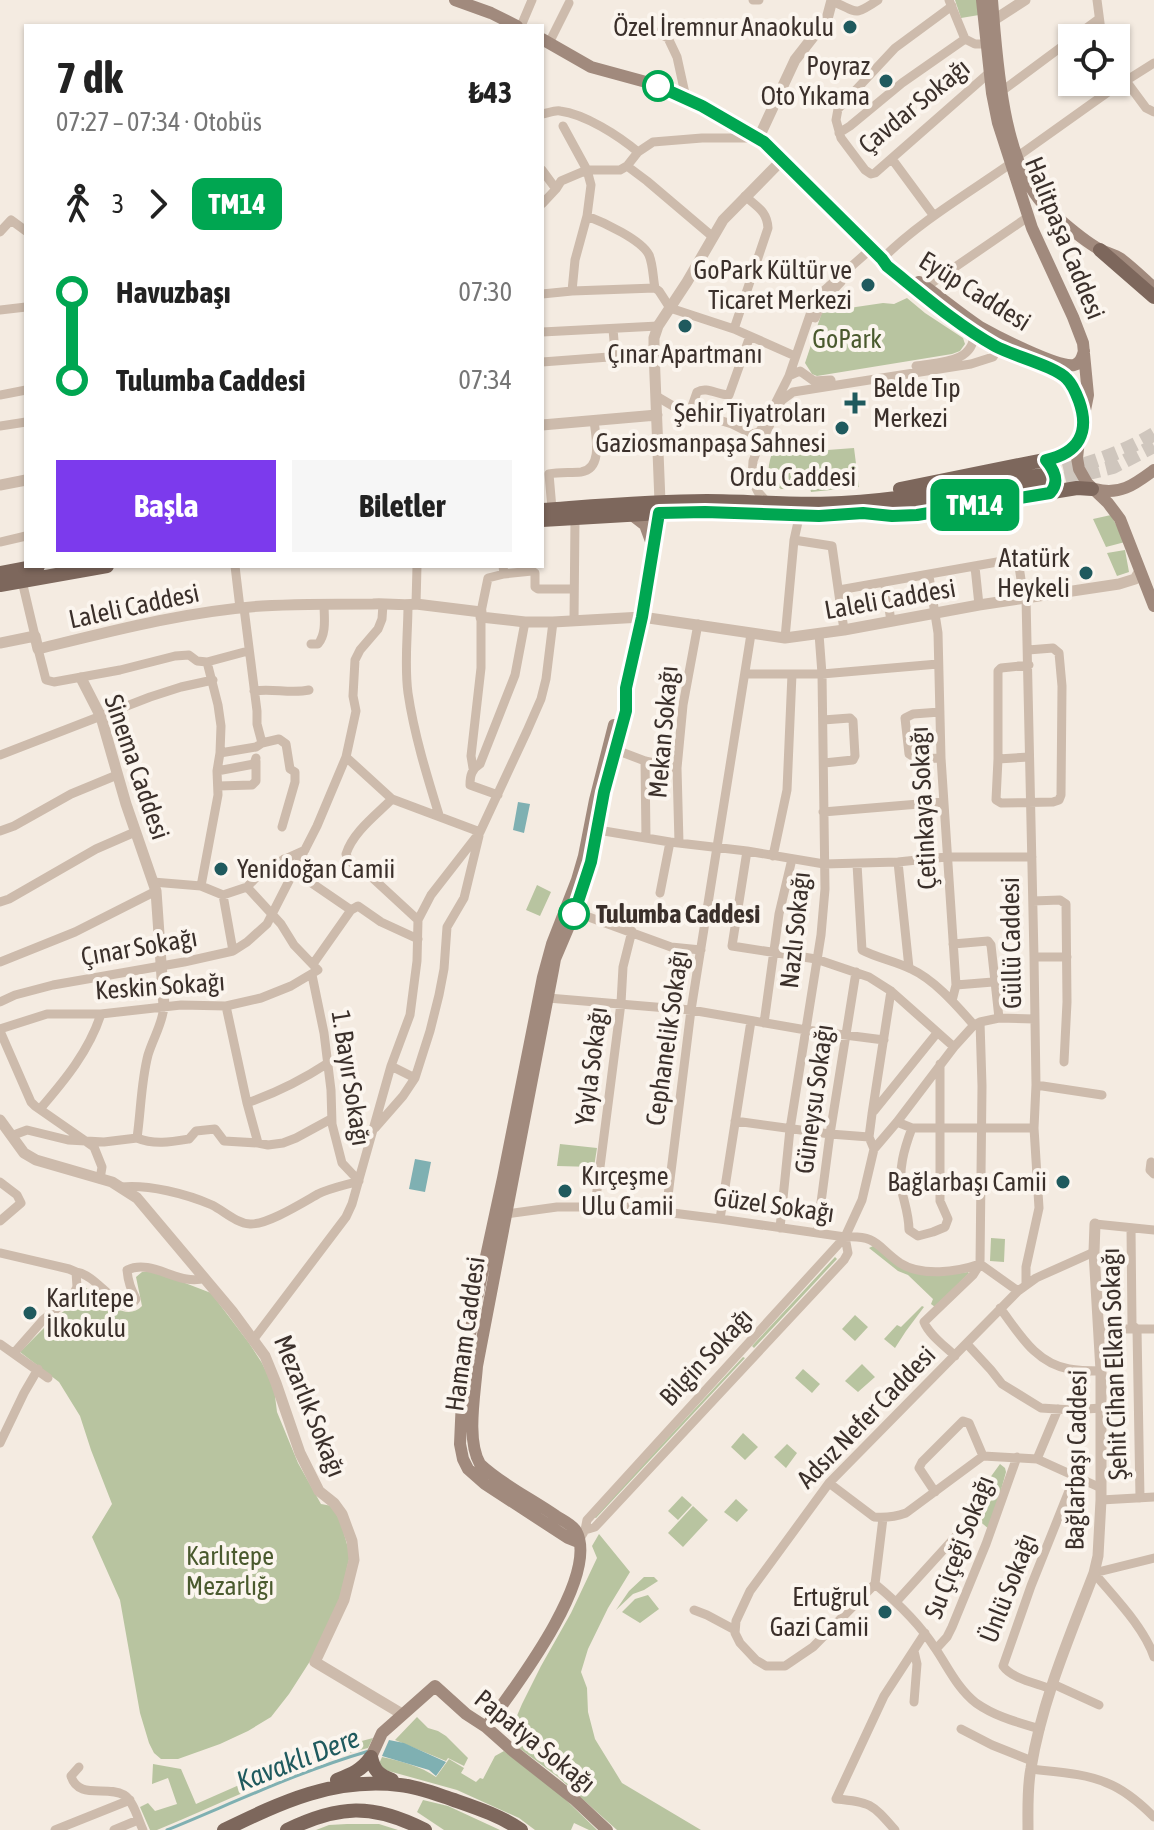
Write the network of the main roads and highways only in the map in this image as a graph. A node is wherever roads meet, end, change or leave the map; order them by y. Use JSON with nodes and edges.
{"nodes":[{"id":1,"x":455,"y":0,"type":"edge"},
{"id":2,"x":982,"y":0,"type":"edge"},
{"id":3,"x":992,"y":0,"type":"edge"},
{"id":4,"x":515,"y":24,"type":"edge"},
{"id":5,"x":546,"y":41,"type":"edge"},
{"id":6,"x":1014,"y":160,"type":"junction"},
{"id":7,"x":1100,"y":250,"type":"junction"},
{"id":8,"x":1154,"y":288,"type":"edge"},
{"id":9,"x":924,"y":291,"type":"junction"},
{"id":10,"x":1154,"y":297,"type":"edge"},
{"id":11,"x":995,"y":334,"type":"junction"},
{"id":12,"x":998,"y":348,"type":"junction"},
{"id":13,"x":1084,"y":351,"type":"junction"},
{"id":14,"x":1084,"y":419,"type":"junction"},
{"id":15,"x":1079,"y":440,"type":"junction"},
{"id":16,"x":1154,"y":470,"type":"edge"},
{"id":17,"x":1046,"y":478,"type":"junction"},
{"id":18,"x":1092,"y":489,"type":"junction"},
{"id":19,"x":660,"y":507,"type":"junction"},
{"id":20,"x":864,"y":507,"type":"junction"},
{"id":21,"x":545,"y":513,"type":"edge"},
{"id":22,"x":632,"y":515,"type":"junction"},
{"id":23,"x":653,"y":547,"type":"junction"},
{"id":24,"x":81,"y":568,"type":"edge"},
{"id":25,"x":29,"y":572,"type":"edge"},
{"id":26,"x":0,"y":573,"type":"edge"},
{"id":27,"x":0,"y":585,"type":"edge"},
{"id":28,"x":1154,"y":606,"type":"edge"},
{"id":29,"x":626,"y":688,"type":"junction"},
{"id":30,"x":594,"y":829,"type":"junction"},
{"id":31,"x":543,"y":997,"type":"junction"},
{"id":32,"x":582,"y":1536,"type":"joint"},
{"id":33,"x":486,"y":1727,"type":"junction"},
{"id":34,"x":371,"y":1757,"type":"junction"},
{"id":35,"x":403,"y":1785,"type":"junction"},
{"id":36,"x":304,"y":1795,"type":"junction"},
{"id":37,"x":224,"y":1830,"type":"edge"},
{"id":38,"x":287,"y":1830,"type":"edge"},
{"id":39,"x":425,"y":1830,"type":"edge"},
{"id":40,"x":521,"y":1830,"type":"edge"},
{"id":41,"x":607,"y":1830,"type":"edge"}],
"edges":[{"from":1,"to":4,"type":"main road"},
{"from":2,"to":6,"type":"main road","name":"Halitpaşa Caddesi"},
{"from":3,"to":6,"type":"main road","name":"Halitpaşa Caddesi"},
{"from":5,"to":9,"type":"main road","name":"Eyüp Caddesi"},
{"from":6,"to":7,"type":"main road","name":"Halitpaşa Caddesi"},
{"from":6,"to":13,"type":"main road","name":"Halitpaşa Caddesi"},
{"from":7,"to":8,"type":"main road","name":"Halitpaşa Caddesi"},
{"from":7,"to":10,"type":"main road"},
{"from":9,"to":11,"type":"main road","name":"Eyüp Caddesi"},
{"from":9,"to":12,"type":"main road","name":"Eyüp Caddesi"},
{"from":11,"to":12,"type":"main road"},
{"from":11,"to":13,"type":"main road","name":"Eyüp Caddesi"},
{"from":12,"to":14,"type":"main road","name":"Eyüp Caddesi"},
{"from":13,"to":14,"type":"main road","name":"Halitpaşa Caddesi"},
{"from":14,"to":15,"type":"main road","name":"Halitpaşa Caddesi"},
{"from":15,"to":17,"type":"main road"},
{"from":15,"to":18,"type":"main road","name":"Halitpaşa Caddesi"},
{"from":16,"to":18,"type":"main road"},
{"from":17,"to":18,"type":"main road"},
{"from":17,"to":20,"type":"main road","name":"Ordu Caddesi"},
{"from":17,"to":20,"type":"main road"},
{"from":18,"to":28,"type":"main road"},
{"from":19,"to":20,"type":"main road","name":"Ordu Caddesi"},
{"from":19,"to":20,"type":"main road","name":"Ordu Caddesi"},
{"from":19,"to":21,"type":"main road","name":"Ordu Caddesi"},
{"from":19,"to":22,"type":"main road","name":"Ordu Caddesi"},
{"from":19,"to":23,"type":"main road","name":"Hamam Caddesi"},
{"from":21,"to":22,"type":"main road","name":"Ordu Caddesi"},
{"from":22,"to":23,"type":"main road"},
{"from":23,"to":29,"type":"main road","name":"Hamam Caddesi"},
{"from":24,"to":25,"type":"main road"},
{"from":25,"to":26,"type":"main road"},
{"from":25,"to":27,"type":"main road"},
{"from":29,"to":30,"type":"main road","name":"Hamam Caddesi"},
{"from":29,"to":30,"type":"main road","name":"Hamam Caddesi"},
{"from":30,"to":31,"type":"main road","name":"Hamam Caddesi"},
{"from":30,"to":31,"type":"main road","name":"Hamam Caddesi"},
{"from":31,"to":32,"type":"main road","name":"Hamam Caddesi"},
{"from":32,"to":33,"type":"main road","name":"Bilgin Sokağı"},
{"from":33,"to":34,"type":"main road","name":"Papatya Sokağı"},
{"from":33,"to":41,"type":"main road","name":"Papatya Sokağı"},
{"from":34,"to":35,"type":"main road"},
{"from":34,"to":36,"type":"main road"},
{"from":35,"to":36,"type":"main road"},
{"from":35,"to":40,"type":"main road"},
{"from":36,"to":37,"type":"main road"},
{"from":38,"to":39,"type":"main road"}]}
